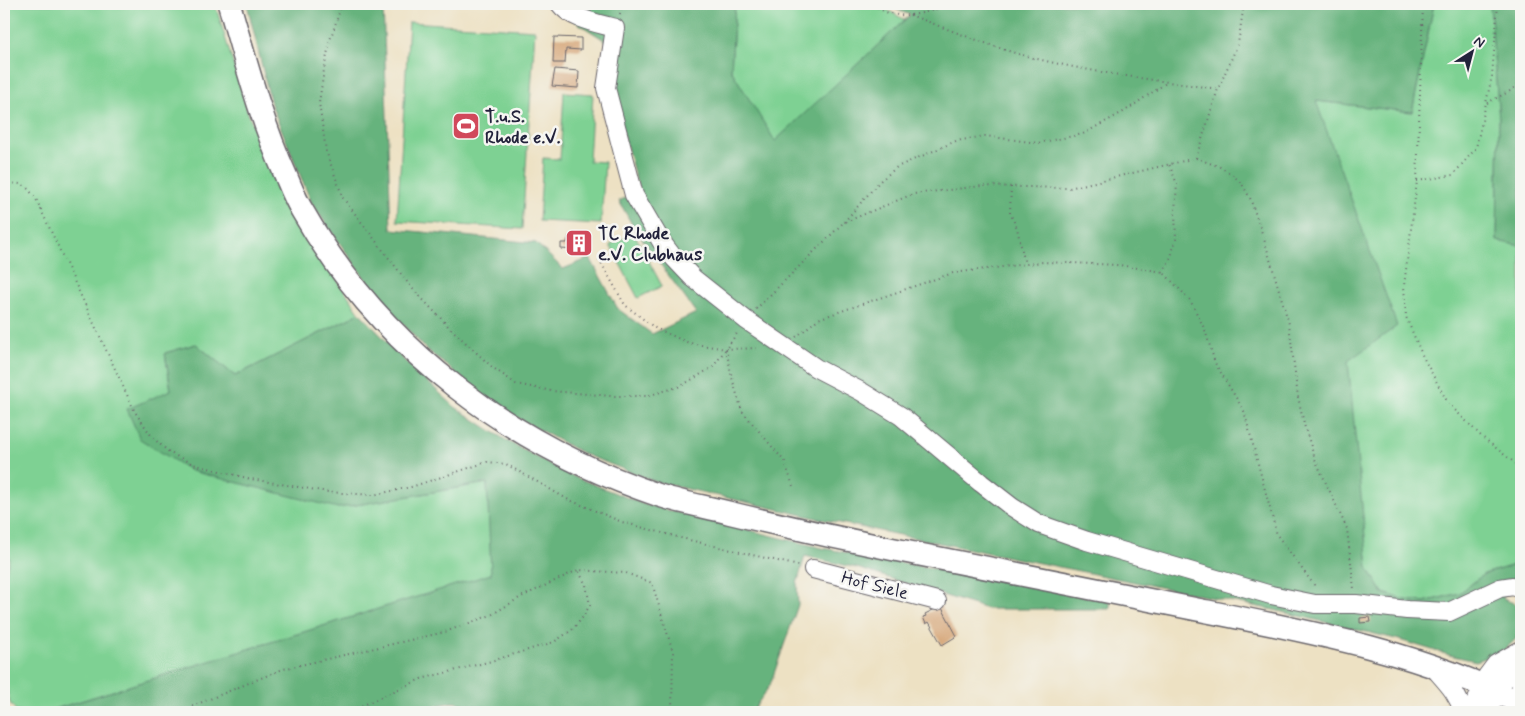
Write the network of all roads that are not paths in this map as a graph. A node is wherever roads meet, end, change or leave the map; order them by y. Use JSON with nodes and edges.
{"nodes":[{"id":1,"x":229,"y":4,"type":"edge"},
{"id":2,"x":560,"y":4,"type":"edge"},
{"id":3,"x":813,"y":569,"type":"road end"},
{"id":4,"x":1521,"y":589,"type":"edge"},
{"id":5,"x":937,"y":600,"type":"dead end"},
{"id":6,"x":1520,"y":650,"type":"edge"},
{"id":7,"x":1434,"y":668,"type":"junction"},
{"id":8,"x":1521,"y":687,"type":"edge"},
{"id":9,"x":1490,"y":689,"type":"junction"},
{"id":10,"x":1521,"y":704,"type":"edge"},
{"id":11,"x":1463,"y":712,"type":"edge"},
{"id":12,"x":1472,"y":712,"type":"edge"},
{"id":13,"x":1487,"y":712,"type":"edge"}],
"edges":[{"from":1,"to":7,"type":"main road"},
{"from":2,"to":4,"type":"street"},
{"from":3,"to":5,"type":"street","name":"Hof Siele"},
{"from":6,"to":8,"type":"street"},
{"from":6,"to":9,"type":"street"},
{"from":7,"to":9,"type":"main road"},
{"from":7,"to":11,"type":"street"},
{"from":9,"to":10,"type":"main road"},
{"from":9,"to":12,"type":"street"},
{"from":9,"to":13,"type":"street"}]}
